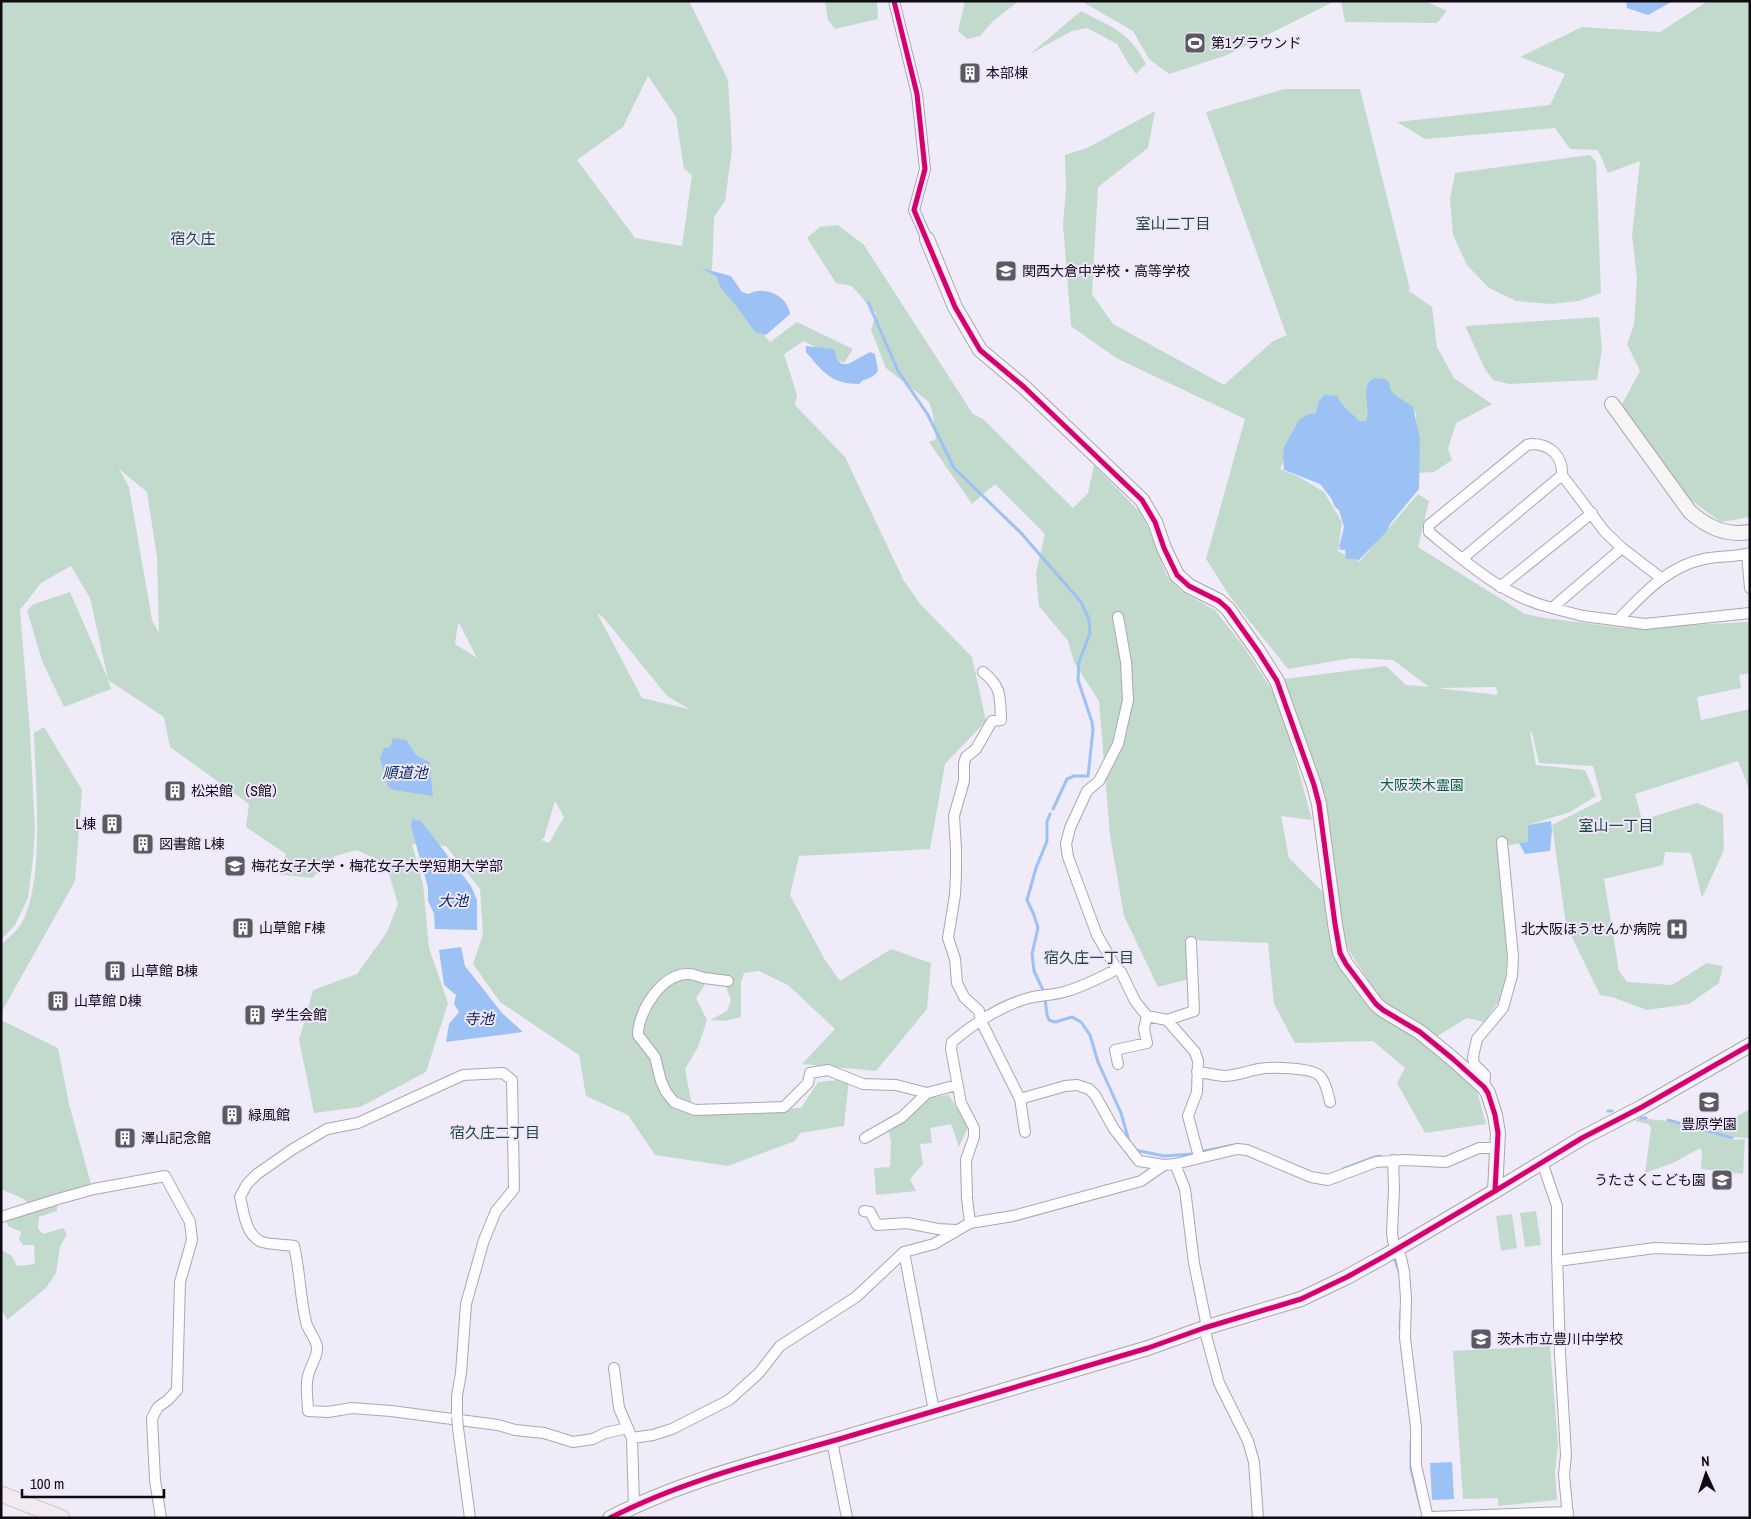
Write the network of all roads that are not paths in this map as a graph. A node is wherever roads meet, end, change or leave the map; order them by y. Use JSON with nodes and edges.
{"nodes":[{"id":1,"x":894,"y":1,"type":"edge"},
{"id":2,"x":927,"y":240,"type":"joint"},
{"id":3,"x":1612,"y":404,"type":"dead end"},
{"id":4,"x":1562,"y":475,"type":"junction"},
{"id":5,"x":1592,"y":514,"type":"junction"},
{"id":6,"x":1750,"y":532,"type":"edge"},
{"id":7,"x":1622,"y":548,"type":"junction"},
{"id":8,"x":1748,"y":554,"type":"edge"},
{"id":9,"x":1462,"y":559,"type":"junction"},
{"id":10,"x":1661,"y":578,"type":"junction"},
{"id":11,"x":1500,"y":587,"type":"junction"},
{"id":12,"x":1750,"y":588,"type":"edge"},
{"id":13,"x":1552,"y":608,"type":"junction"},
{"id":14,"x":1750,"y":613,"type":"edge"},
{"id":15,"x":1118,"y":617,"type":"dead end"},
{"id":16,"x":1618,"y":620,"type":"junction"},
{"id":17,"x":983,"y":672,"type":"dead end"},
{"id":18,"x":1502,"y":842,"type":"dead end"},
{"id":19,"x":1191,"y":942,"type":"dead end"},
{"id":20,"x":1117,"y":970,"type":"junction"},
{"id":21,"x":728,"y":981,"type":"dead end"},
{"id":22,"x":1147,"y":1016,"type":"junction"},
{"id":23,"x":1167,"y":1020,"type":"junction"},
{"id":24,"x":981,"y":1021,"type":"junction"},
{"id":25,"x":1750,"y":1045,"type":"edge"},
{"id":26,"x":1118,"y":1064,"type":"dead end"},
{"id":27,"x":1197,"y":1072,"type":"junction"},
{"id":28,"x":957,"y":1085,"type":"junction"},
{"id":29,"x":1484,"y":1087,"type":"junction"},
{"id":30,"x":927,"y":1093,"type":"junction"},
{"id":31,"x":1020,"y":1099,"type":"junction"},
{"id":32,"x":1330,"y":1102,"type":"dead end"},
{"id":33,"x":1025,"y":1132,"type":"dead end"},
{"id":34,"x":865,"y":1138,"type":"dead end"},
{"id":35,"x":1497,"y":1148,"type":"junction"},
{"id":36,"x":1199,"y":1157,"type":"junction"},
{"id":37,"x":1393,"y":1160,"type":"junction"},
{"id":38,"x":1542,"y":1162,"type":"junction"},
{"id":39,"x":1175,"y":1164,"type":"junction"},
{"id":40,"x":1164,"y":1166,"type":"junction"},
{"id":41,"x":1495,"y":1191,"type":"junction"},
{"id":42,"x":864,"y":1211,"type":"dead end"},
{"id":43,"x":1,"y":1217,"type":"edge"},
{"id":44,"x":970,"y":1223,"type":"junction"},
{"id":45,"x":957,"y":1230,"type":"junction"},
{"id":46,"x":1750,"y":1247,"type":"edge"},
{"id":47,"x":1397,"y":1249,"type":"junction"},
{"id":48,"x":904,"y":1252,"type":"junction"},
{"id":49,"x":1557,"y":1261,"type":"junction"},
{"id":50,"x":1205,"y":1327,"type":"junction"},
{"id":51,"x":614,"y":1368,"type":"dead end"},
{"id":52,"x":934,"y":1411,"type":"junction"},
{"id":53,"x":630,"y":1433,"type":"junction"},
{"id":54,"x":832,"y":1441,"type":"junction"},
{"id":55,"x":1,"y":1494,"type":"edge"},
{"id":56,"x":634,"y":1506,"type":"junction"},
{"id":57,"x":1568,"y":1515,"type":"edge"},
{"id":58,"x":1432,"y":1517,"type":"edge"},
{"id":59,"x":62,"y":1518,"type":"edge"},
{"id":60,"x":161,"y":1518,"type":"edge"},
{"id":61,"x":470,"y":1518,"type":"edge"},
{"id":62,"x":610,"y":1518,"type":"edge"},
{"id":63,"x":847,"y":1518,"type":"edge"},
{"id":64,"x":1258,"y":1518,"type":"edge"},
{"id":65,"x":1428,"y":1518,"type":"edge"}],
"edges":[{"from":1,"to":2,"type":"street"},
{"from":2,"to":29,"type":"street"},
{"from":3,"to":6,"type":"street"},
{"from":4,"to":5,"type":"street"},
{"from":4,"to":9,"type":"street"},
{"from":4,"to":9,"type":"street"},
{"from":5,"to":7,"type":"street"},
{"from":5,"to":11,"type":"street"},
{"from":7,"to":10,"type":"street"},
{"from":7,"to":13,"type":"street"},
{"from":8,"to":10,"type":"street"},
{"from":8,"to":12,"type":"street"},
{"from":9,"to":11,"type":"street"},
{"from":10,"to":16,"type":"street"},
{"from":11,"to":13,"type":"street"},
{"from":13,"to":16,"type":"street"},
{"from":14,"to":16,"type":"street"},
{"from":15,"to":20,"type":"street"},
{"from":17,"to":24,"type":"street"},
{"from":18,"to":29,"type":"street"},
{"from":19,"to":23,"type":"street"},
{"from":20,"to":22,"type":"street"},
{"from":20,"to":24,"type":"street"},
{"from":21,"to":30,"type":"street"},
{"from":22,"to":23,"type":"street"},
{"from":22,"to":26,"type":"street"},
{"from":23,"to":27,"type":"street"},
{"from":24,"to":28,"type":"street"},
{"from":24,"to":31,"type":"street"},
{"from":25,"to":38,"type":"street"},
{"from":27,"to":32,"type":"street"},
{"from":27,"to":36,"type":"street"},
{"from":28,"to":30,"type":"street"},
{"from":28,"to":44,"type":"street"},
{"from":29,"to":35,"type":"street"},
{"from":30,"to":34,"type":"street"},
{"from":31,"to":33,"type":"street"},
{"from":31,"to":40,"type":"street"},
{"from":35,"to":37,"type":"street"},
{"from":35,"to":41,"type":"street"},
{"from":36,"to":37,"type":"street"},
{"from":36,"to":39,"type":"street"},
{"from":37,"to":47,"type":"street"},
{"from":38,"to":41,"type":"street"},
{"from":38,"to":49,"type":"street"},
{"from":39,"to":40,"type":"street"},
{"from":39,"to":50,"type":"street"},
{"from":40,"to":44,"type":"street"},
{"from":41,"to":47,"type":"street"},
{"from":42,"to":45,"type":"street"},
{"from":43,"to":60,"type":"street"},
{"from":44,"to":45,"type":"street"},
{"from":45,"to":48,"type":"street"},
{"from":46,"to":49,"type":"street"},
{"from":47,"to":50,"type":"street"},
{"from":47,"to":65,"type":"street"},
{"from":48,"to":52,"type":"street"},
{"from":48,"to":53,"type":"street"},
{"from":49,"to":57,"type":"street"},
{"from":50,"to":52,"type":"street"},
{"from":50,"to":64,"type":"street"},
{"from":51,"to":53,"type":"street"},
{"from":52,"to":54,"type":"street"},
{"from":53,"to":56,"type":"street"},
{"from":53,"to":61,"type":"street"},
{"from":54,"to":56,"type":"street"},
{"from":54,"to":63,"type":"street"},
{"from":55,"to":59,"type":"main road"},
{"from":56,"to":62,"type":"street"},
{"from":57,"to":58,"type":"street"}]}
